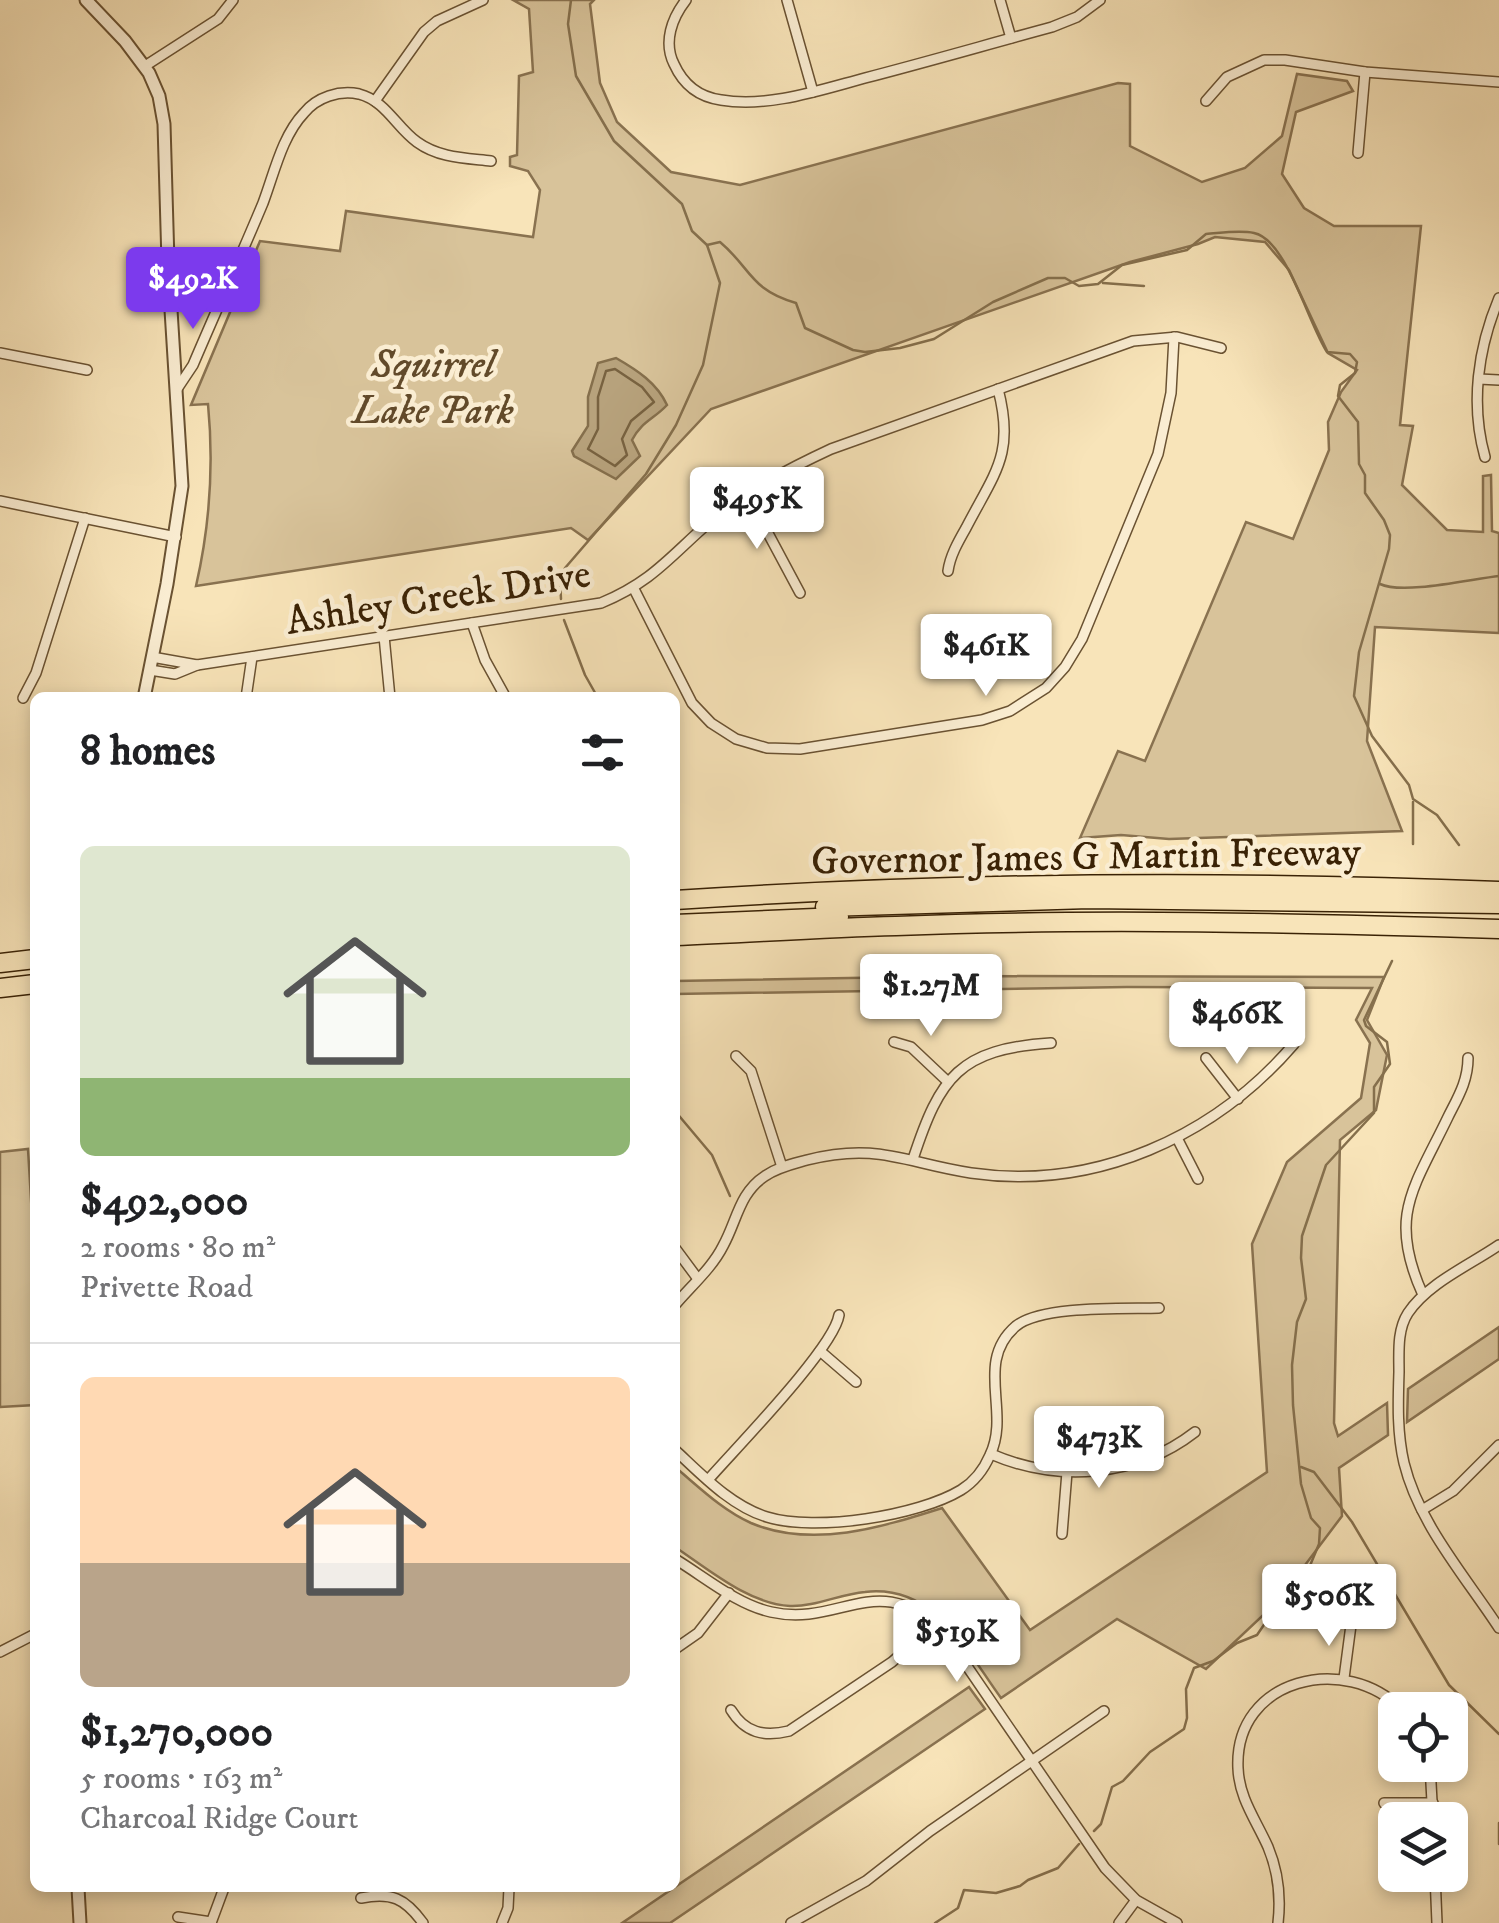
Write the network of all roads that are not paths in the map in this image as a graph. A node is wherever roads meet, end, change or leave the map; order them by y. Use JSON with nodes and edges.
{"nodes":[{"id":1,"x":86,"y":0,"type":"edge"},
{"id":2,"x":233,"y":0,"type":"edge"},
{"id":3,"x":483,"y":0,"type":"edge"},
{"id":4,"x":686,"y":0,"type":"edge"},
{"id":5,"x":787,"y":0,"type":"edge"},
{"id":6,"x":1000,"y":0,"type":"edge"},
{"id":7,"x":1100,"y":0,"type":"edge"},
{"id":8,"x":1010,"y":38,"type":"junction"},
{"id":9,"x":145,"y":66,"type":"junction"},
{"id":10,"x":1366,"y":72,"type":"junction"},
{"id":11,"x":1499,"y":82,"type":"edge"},
{"id":12,"x":814,"y":92,"type":"junction"},
{"id":13,"x":375,"y":100,"type":"junction"},
{"id":14,"x":1206,"y":101,"type":"dead end"},
{"id":15,"x":1358,"y":152,"type":"dead end"},
{"id":16,"x":491,"y":161,"type":"dead end"},
{"id":17,"x":1499,"y":298,"type":"edge"},
{"id":18,"x":1174,"y":338,"type":"junction"},
{"id":19,"x":1221,"y":348,"type":"dead end"},
{"id":20,"x":0,"y":353,"type":"edge"},
{"id":21,"x":87,"y":370,"type":"dead end"},
{"id":22,"x":1478,"y":379,"type":"junction"},
{"id":23,"x":1499,"y":380,"type":"edge"},
{"id":24,"x":998,"y":388,"type":"junction"},
{"id":25,"x":176,"y":389,"type":"junction"},
{"id":26,"x":1485,"y":457,"type":"dead end"},
{"id":27,"x":747,"y":494,"type":"junction"},
{"id":28,"x":0,"y":501,"type":"edge"},
{"id":29,"x":84,"y":518,"type":"junction"},
{"id":30,"x":176,"y":537,"type":"junction"},
{"id":31,"x":948,"y":571,"type":"dead end"},
{"id":32,"x":634,"y":589,"type":"junction"},
{"id":33,"x":800,"y":593,"type":"dead end"},
{"id":34,"x":472,"y":623,"type":"junction"},
{"id":35,"x":384,"y":636,"type":"junction"},
{"id":36,"x":252,"y":657,"type":"junction"},
{"id":37,"x":151,"y":663,"type":"junction"},
{"id":38,"x":145,"y":692,"type":"edge"},
{"id":39,"x":247,"y":692,"type":"edge"},
{"id":40,"x":389,"y":692,"type":"edge"},
{"id":41,"x":503,"y":692,"type":"edge"},
{"id":42,"x":23,"y":698,"type":"dead end"},
{"id":43,"x":1499,"y":880,"type":"edge"},
{"id":44,"x":1404,"y":887,"type":"junction"},
{"id":45,"x":1499,"y":890,"type":"edge"},
{"id":46,"x":680,"y":900,"type":"edge"},
{"id":47,"x":1499,"y":904,"type":"edge"},
{"id":48,"x":680,"y":914,"type":"edge"},
{"id":49,"x":1499,"y":918,"type":"edge"},
{"id":50,"x":680,"y":924,"type":"edge"},
{"id":51,"x":1499,"y":929,"type":"edge"},
{"id":52,"x":680,"y":936,"type":"edge"},
{"id":53,"x":30,"y":960,"type":"edge"},
{"id":54,"x":0,"y":963,"type":"edge"},
{"id":55,"x":30,"y":997,"type":"edge"},
{"id":56,"x":0,"y":1000,"type":"edge"},
{"id":57,"x":894,"y":1042,"type":"dead end"},
{"id":58,"x":1051,"y":1043,"type":"dead end"},
{"id":59,"x":1294,"y":1044,"type":"dead end"},
{"id":60,"x":736,"y":1056,"type":"dead end"},
{"id":61,"x":1206,"y":1058,"type":"dead end"},
{"id":62,"x":1468,"y":1058,"type":"dead end"},
{"id":63,"x":947,"y":1082,"type":"junction"},
{"id":64,"x":1238,"y":1100,"type":"junction"},
{"id":65,"x":1177,"y":1138,"type":"junction"},
{"id":66,"x":912,"y":1159,"type":"junction"},
{"id":67,"x":782,"y":1167,"type":"junction"},
{"id":68,"x":1198,"y":1179,"type":"dead end"},
{"id":69,"x":1499,"y":1245,"type":"edge"},
{"id":70,"x":680,"y":1255,"type":"edge"},
{"id":71,"x":698,"y":1279,"type":"junction"},
{"id":72,"x":1423,"y":1295,"type":"junction"},
{"id":73,"x":680,"y":1299,"type":"edge"},
{"id":74,"x":1159,"y":1308,"type":"dead end"},
{"id":75,"x":840,"y":1315,"type":"dead end"},
{"id":76,"x":820,"y":1350,"type":"junction"},
{"id":77,"x":856,"y":1382,"type":"dead end"},
{"id":78,"x":1195,"y":1432,"type":"dead end"},
{"id":79,"x":1499,"y":1444,"type":"edge"},
{"id":80,"x":991,"y":1454,"type":"junction"},
{"id":81,"x":680,"y":1455,"type":"edge"},
{"id":82,"x":1067,"y":1472,"type":"junction"},
{"id":83,"x":708,"y":1480,"type":"junction"},
{"id":84,"x":1422,"y":1510,"type":"junction"},
{"id":85,"x":1062,"y":1534,"type":"dead end"},
{"id":86,"x":680,"y":1561,"type":"edge"},
{"id":87,"x":728,"y":1592,"type":"junction"},
{"id":88,"x":936,"y":1624,"type":"junction"},
{"id":89,"x":1352,"y":1625,"type":"dead end"},
{"id":90,"x":1499,"y":1628,"type":"edge"},
{"id":91,"x":30,"y":1637,"type":"edge"},
{"id":92,"x":680,"y":1646,"type":"edge"},
{"id":93,"x":0,"y":1652,"type":"edge"},
{"id":94,"x":1344,"y":1678,"type":"junction"},
{"id":95,"x":1379,"y":1692,"type":"edge"},
{"id":96,"x":731,"y":1710,"type":"dead end"},
{"id":97,"x":1104,"y":1711,"type":"dead end"},
{"id":98,"x":1032,"y":1760,"type":"junction"},
{"id":99,"x":78,"y":1892,"type":"edge"},
{"id":100,"x":223,"y":1892,"type":"edge"},
{"id":101,"x":509,"y":1892,"type":"edge"},
{"id":102,"x":1436,"y":1892,"type":"edge"},
{"id":103,"x":361,"y":1898,"type":"dead end"},
{"id":104,"x":1136,"y":1900,"type":"junction"},
{"id":105,"x":178,"y":1917,"type":"dead end"},
{"id":106,"x":80,"y":1923,"type":"edge"},
{"id":107,"x":212,"y":1923,"type":"edge"},
{"id":108,"x":423,"y":1923,"type":"edge"},
{"id":109,"x":502,"y":1923,"type":"edge"},
{"id":110,"x":791,"y":1923,"type":"edge"},
{"id":111,"x":1119,"y":1923,"type":"edge"},
{"id":112,"x":1177,"y":1923,"type":"edge"},
{"id":113,"x":1278,"y":1923,"type":"edge"},
{"id":114,"x":1437,"y":1923,"type":"edge"}],
"edges":[{"from":1,"to":9,"type":"street"},
{"from":2,"to":9,"type":"street"},
{"from":3,"to":13,"type":"street"},
{"from":4,"to":12,"type":"street"},
{"from":5,"to":12,"type":"street"},
{"from":6,"to":8,"type":"street"},
{"from":7,"to":8,"type":"street"},
{"from":8,"to":12,"type":"street"},
{"from":9,"to":25,"type":"street"},
{"from":10,"to":11,"type":"street"},
{"from":10,"to":14,"type":"street"},
{"from":10,"to":15,"type":"street"},
{"from":13,"to":16,"type":"street"},
{"from":13,"to":25,"type":"street"},
{"from":17,"to":22,"type":"street"},
{"from":18,"to":19,"type":"street","name":"Ashley Creek Drive"},
{"from":18,"to":24,"type":"street","name":"Ashley Creek Drive"},
{"from":18,"to":32,"type":"street"},
{"from":20,"to":21,"type":"street"},
{"from":22,"to":23,"type":"street"},
{"from":22,"to":26,"type":"street"},
{"from":24,"to":27,"type":"street","name":"Ashley Creek Drive"},
{"from":24,"to":31,"type":"street"},
{"from":25,"to":30,"type":"street"},
{"from":27,"to":32,"type":"street","name":"Ashley Creek Drive"},
{"from":27,"to":33,"type":"street"},
{"from":28,"to":29,"type":"street"},
{"from":29,"to":30,"type":"street"},
{"from":29,"to":42,"type":"street"},
{"from":30,"to":37,"type":"street"},
{"from":32,"to":34,"type":"street","name":"Ashley Creek Drive"},
{"from":34,"to":35,"type":"street","name":"Ashley Creek Drive"},
{"from":34,"to":41,"type":"street"},
{"from":35,"to":36,"type":"street","name":"Ashley Creek Drive"},
{"from":35,"to":40,"type":"street"},
{"from":36,"to":37,"type":"street","name":"Ashley Creek Drive"},
{"from":36,"to":39,"type":"street"},
{"from":37,"to":38,"type":"street"},
{"from":43,"to":44,"type":"highway"},
{"from":44,"to":45,"type":"highway","name":"Governor James G Martin Freeway"},
{"from":44,"to":46,"type":"highway","name":"Governor James G Martin Freeway"},
{"from":47,"to":48,"type":"highway"},
{"from":49,"to":50,"type":"highway"},
{"from":51,"to":52,"type":"highway","name":"Governor James G Martin Freeway"},
{"from":53,"to":54,"type":"highway"},
{"from":55,"to":56,"type":"highway"},
{"from":57,"to":63,"type":"street"},
{"from":58,"to":63,"type":"street"},
{"from":59,"to":64,"type":"street"},
{"from":60,"to":67,"type":"street"},
{"from":61,"to":64,"type":"street"},
{"from":62,"to":72,"type":"street"},
{"from":63,"to":66,"type":"street"},
{"from":64,"to":65,"type":"street"},
{"from":65,"to":66,"type":"street"},
{"from":65,"to":68,"type":"street"},
{"from":66,"to":67,"type":"street"},
{"from":67,"to":71,"type":"street"},
{"from":69,"to":72,"type":"street"},
{"from":70,"to":71,"type":"street"},
{"from":71,"to":73,"type":"street"},
{"from":72,"to":84,"type":"street"},
{"from":74,"to":80,"type":"street"},
{"from":75,"to":76,"type":"street"},
{"from":76,"to":77,"type":"street"},
{"from":76,"to":83,"type":"street"},
{"from":78,"to":82,"type":"street"},
{"from":79,"to":84,"type":"street"},
{"from":80,"to":82,"type":"street"},
{"from":80,"to":83,"type":"street"},
{"from":81,"to":83,"type":"street"},
{"from":82,"to":85,"type":"street"},
{"from":84,"to":90,"type":"street"},
{"from":86,"to":87,"type":"street"},
{"from":87,"to":88,"type":"street"},
{"from":87,"to":92,"type":"street"},
{"from":88,"to":96,"type":"street"},
{"from":88,"to":98,"type":"street"},
{"from":89,"to":94,"type":"street"},
{"from":91,"to":93,"type":"street"},
{"from":94,"to":95,"type":"street"},
{"from":94,"to":113,"type":"street"},
{"from":97,"to":98,"type":"street"},
{"from":98,"to":104,"type":"street"},
{"from":98,"to":110,"type":"street"},
{"from":99,"to":106,"type":"street"},
{"from":100,"to":107,"type":"street"},
{"from":101,"to":109,"type":"street"},
{"from":102,"to":114,"type":"street"},
{"from":103,"to":108,"type":"street"},
{"from":104,"to":111,"type":"street"},
{"from":104,"to":112,"type":"street"},
{"from":105,"to":107,"type":"street"}]}
